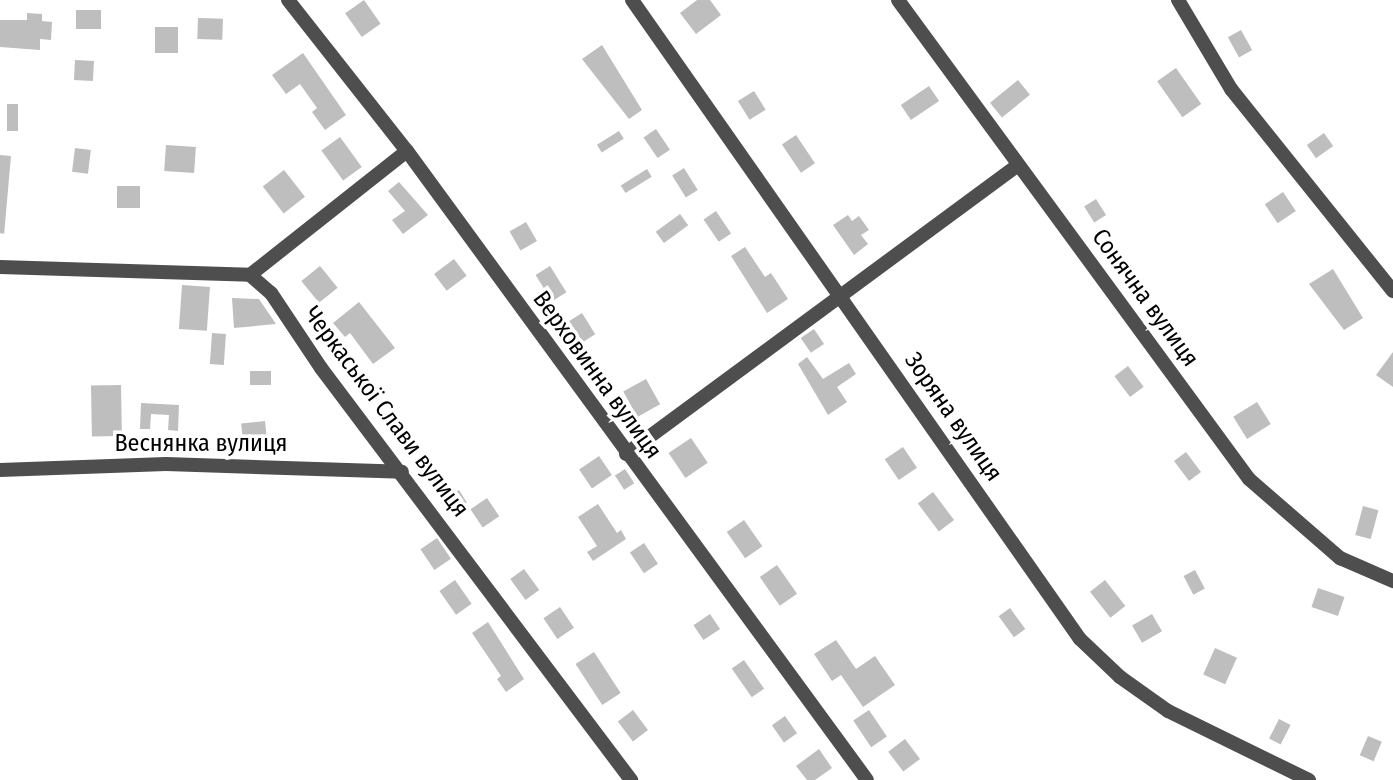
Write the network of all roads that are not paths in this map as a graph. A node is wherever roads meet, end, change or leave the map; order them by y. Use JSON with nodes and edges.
{"nodes":[{"id":1,"x":288,"y":0,"type":"edge"},
{"id":2,"x":632,"y":0,"type":"edge"},
{"id":3,"x":898,"y":0,"type":"edge"},
{"id":4,"x":1178,"y":0,"type":"edge"},
{"id":5,"x":407,"y":151,"type":"junction"},
{"id":6,"x":1017,"y":166,"type":"junction"},
{"id":7,"x":0,"y":267,"type":"edge"},
{"id":8,"x":250,"y":275,"type":"junction"},
{"id":9,"x":1393,"y":291,"type":"edge"},
{"id":10,"x":840,"y":295,"type":"junction"},
{"id":11,"x":626,"y":454,"type":"junction"},
{"id":12,"x":0,"y":470,"type":"edge"},
{"id":13,"x":402,"y":472,"type":"junction"},
{"id":14,"x":1393,"y":581,"type":"edge"},
{"id":15,"x":631,"y":780,"type":"edge"},
{"id":16,"x":867,"y":780,"type":"edge"},
{"id":17,"x":1309,"y":780,"type":"edge"}],
"edges":[{"from":1,"to":5,"type":"street","name":"Верховинна вулиця"},
{"from":2,"to":10,"type":"street","name":"Зоряна вулиця"},
{"from":3,"to":6,"type":"street","name":"Сонячна вулиця"},
{"from":4,"to":9,"type":"street"},
{"from":5,"to":8,"type":"street"},
{"from":5,"to":11,"type":"street","name":"Верховинна вулиця"},
{"from":6,"to":10,"type":"street"},
{"from":6,"to":14,"type":"street","name":"Сонячна вулиця"},
{"from":7,"to":8,"type":"street"},
{"from":8,"to":13,"type":"street","name":"Черкаської Слави вулиця"},
{"from":10,"to":11,"type":"street"},
{"from":10,"to":17,"type":"street","name":"Зоряна вулиця"},
{"from":11,"to":16,"type":"street","name":"Верховинна вулиця"},
{"from":12,"to":13,"type":"street","name":"Веснянка вулиця"},
{"from":13,"to":15,"type":"street","name":"Черкаської Слави вулиця"}]}
